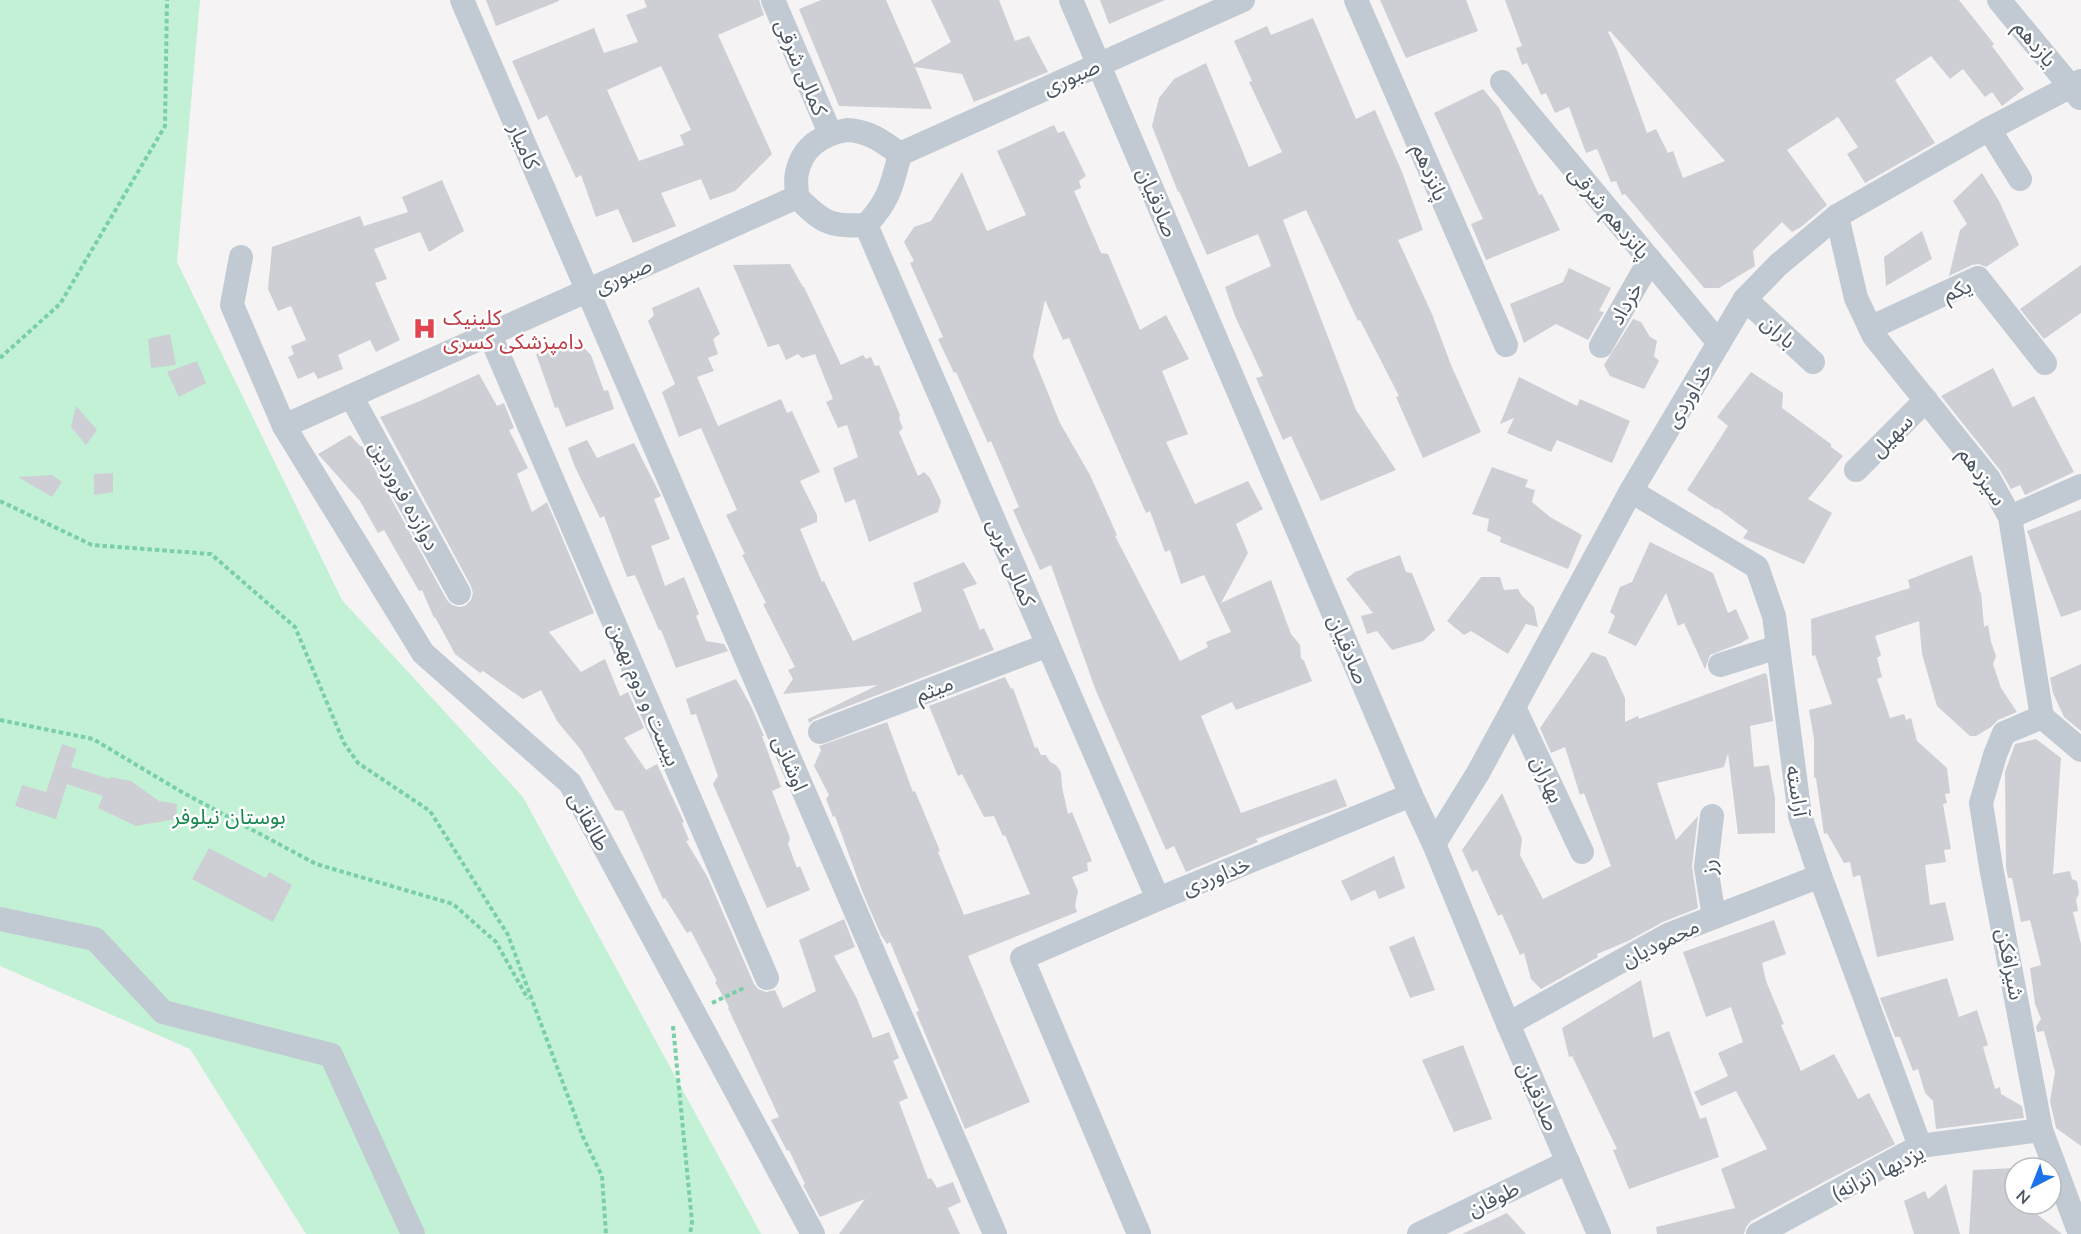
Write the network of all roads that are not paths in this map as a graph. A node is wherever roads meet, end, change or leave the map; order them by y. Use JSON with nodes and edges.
{"nodes":[{"id":1,"x":462,"y":0,"type":"edge"},
{"id":2,"x":774,"y":0,"type":"edge"},
{"id":3,"x":1071,"y":0,"type":"edge"},
{"id":4,"x":1242,"y":0,"type":"edge"},
{"id":5,"x":1356,"y":0,"type":"edge"},
{"id":6,"x":1999,"y":0,"type":"edge"},
{"id":7,"x":1099,"y":63,"type":"junction"},
{"id":8,"x":1502,"y":82,"type":"dead end"},
{"id":9,"x":2078,"y":89,"type":"edge"},
{"id":10,"x":1989,"y":129,"type":"junction"},
{"id":11,"x":830,"y":133,"type":"junction"},
{"id":12,"x":900,"y":154,"type":"junction"},
{"id":13,"x":2020,"y":180,"type":"dead end"},
{"id":14,"x":797,"y":197,"type":"junction"},
{"id":15,"x":1837,"y":216,"type":"junction"},
{"id":16,"x":866,"y":225,"type":"junction"},
{"id":17,"x":241,"y":257,"type":"dead end"},
{"id":18,"x":1650,"y":260,"type":"junction"},
{"id":19,"x":588,"y":291,"type":"junction"},
{"id":20,"x":1744,"y":299,"type":"junction"},
{"id":21,"x":1870,"y":328,"type":"junction"},
{"id":22,"x":490,"y":335,"type":"junction"},
{"id":23,"x":1719,"y":343,"type":"junction"},
{"id":24,"x":1506,"y":345,"type":"dead end"},
{"id":25,"x":1601,"y":346,"type":"dead end"},
{"id":26,"x":1813,"y":362,"type":"dead end"},
{"id":27,"x":2045,"y":363,"type":"dead end"},
{"id":28,"x":351,"y":396,"type":"junction"},
{"id":29,"x":1926,"y":400,"type":"junction"},
{"id":30,"x":284,"y":426,"type":"junction"},
{"id":31,"x":1856,"y":470,"type":"dead end"},
{"id":32,"x":2081,"y":486,"type":"edge"},
{"id":33,"x":1631,"y":491,"type":"junction"},
{"id":34,"x":2010,"y":517,"type":"junction"},
{"id":35,"x":459,"y":593,"type":"dead end"},
{"id":36,"x":1048,"y":645,"type":"junction"},
{"id":37,"x":1778,"y":647,"type":"junction"},
{"id":38,"x":1720,"y":665,"type":"dead end"},
{"id":39,"x":1514,"y":707,"type":"junction"},
{"id":40,"x":2042,"y":717,"type":"junction"},
{"id":41,"x":820,"y":732,"type":"dead end"},
{"id":42,"x":2081,"y":750,"type":"edge"},
{"id":43,"x":1411,"y":795,"type":"junction"},
{"id":44,"x":1712,"y":816,"type":"dead end"},
{"id":45,"x":1434,"y":844,"type":"junction"},
{"id":46,"x":1582,"y":852,"type":"dead end"},
{"id":47,"x":1820,"y":876,"type":"junction"},
{"id":48,"x":1158,"y":899,"type":"junction"},
{"id":49,"x":1714,"y":917,"type":"junction"},
{"id":50,"x":0,"y":919,"type":"edge"},
{"id":51,"x":767,"y":978,"type":"road end"},
{"id":52,"x":1508,"y":1024,"type":"junction"},
{"id":53,"x":2041,"y":1130,"type":"junction"},
{"id":54,"x":1920,"y":1146,"type":"junction"},
{"id":55,"x":1568,"y":1162,"type":"junction"},
{"id":56,"x":413,"y":1234,"type":"edge"},
{"id":57,"x":813,"y":1234,"type":"edge"},
{"id":58,"x":995,"y":1234,"type":"edge"},
{"id":59,"x":1139,"y":1234,"type":"edge"},
{"id":60,"x":1419,"y":1234,"type":"edge"},
{"id":61,"x":1599,"y":1234,"type":"edge"},
{"id":62,"x":1758,"y":1234,"type":"edge"},
{"id":63,"x":2079,"y":1234,"type":"edge"}],
"edges":[{"from":1,"to":19,"type":"street","name":"کامیار"},
{"from":2,"to":11,"type":"street","name":"کمالی شرقی"},
{"from":3,"to":7,"type":"street","name":"صادقیان"},
{"from":4,"to":7,"type":"street","name":"صبوری"},
{"from":5,"to":24,"type":"street","name":"پانزدهم"},
{"from":6,"to":9,"type":"street","name":"یازدهم"},
{"from":7,"to":12,"type":"street","name":"صبوری"},
{"from":7,"to":43,"type":"street","name":"صادقیان"},
{"from":8,"to":18,"type":"street","name":"پانزدهم شرقی"},
{"from":9,"to":10,"type":"street","name":"خداوردی"},
{"from":10,"to":13,"type":"street"},
{"from":10,"to":15,"type":"street","name":"خداوردی"},
{"from":11,"to":12,"type":"street"},
{"from":11,"to":14,"type":"street"},
{"from":12,"to":16,"type":"street"},
{"from":14,"to":16,"type":"street"},
{"from":14,"to":19,"type":"street","name":"صبوری"},
{"from":15,"to":20,"type":"street","name":"خداوردی"},
{"from":15,"to":21,"type":"street","name":"سیزدهم"},
{"from":16,"to":36,"type":"street","name":"کمالی غربی"},
{"from":17,"to":30,"type":"street","name":"طالقانی"},
{"from":18,"to":23,"type":"street","name":"پانزدهم شرقی"},
{"from":18,"to":25,"type":"street","name":"خرداد"},
{"from":19,"to":22,"type":"street","name":"صبوری"},
{"from":19,"to":58,"type":"street","name":"اوشانی"},
{"from":20,"to":23,"type":"street","name":"خداوردی"},
{"from":20,"to":26,"type":"street","name":"باران"},
{"from":21,"to":27,"type":"street","name":"یکم"},
{"from":21,"to":29,"type":"street","name":"سیزدهم"},
{"from":22,"to":28,"type":"street","name":"صبوری"},
{"from":22,"to":51,"type":"street","name":"بیست و دوم بهمن"},
{"from":23,"to":33,"type":"street","name":"خداوردی"},
{"from":28,"to":30,"type":"street","name":"صبوری"},
{"from":28,"to":35,"type":"street","name":"دوازده فروردین"},
{"from":29,"to":31,"type":"street","name":"سهیل"},
{"from":29,"to":34,"type":"street","name":"سیزدهم"},
{"from":30,"to":57,"type":"street","name":"طالقانی"},
{"from":32,"to":34,"type":"street"},
{"from":33,"to":37,"type":"street","name":"آراسته"},
{"from":33,"to":39,"type":"street","name":"خداوردی"},
{"from":34,"to":40,"type":"street","name":"سیزدهم"},
{"from":36,"to":41,"type":"street","name":"میثم"},
{"from":36,"to":48,"type":"street","name":"کمالی غربی"},
{"from":37,"to":38,"type":"street"},
{"from":37,"to":47,"type":"street","name":"آراسته"},
{"from":39,"to":45,"type":"street","name":"خداوردی"},
{"from":39,"to":46,"type":"street","name":"بهاران"},
{"from":40,"to":42,"type":"street"},
{"from":40,"to":53,"type":"street","name":"شیرافکن"},
{"from":43,"to":45,"type":"street","name":"صادقیان"},
{"from":43,"to":48,"type":"street","name":"خداوردی"},
{"from":44,"to":49,"type":"street","name":"رز"},
{"from":45,"to":52,"type":"street","name":"صادقیان"},
{"from":47,"to":49,"type":"street","name":"محمودیان"},
{"from":47,"to":54,"type":"street","name":"آراسته"},
{"from":48,"to":59,"type":"street","name":"خداوردی"},
{"from":49,"to":52,"type":"street","name":"محمودیان"},
{"from":50,"to":56,"type":"street"},
{"from":52,"to":55,"type":"street","name":"صادقیان"},
{"from":53,"to":54,"type":"street","name":"یزدیها (ترانه)"},
{"from":53,"to":63,"type":"street","name":"شیرافکن"},
{"from":54,"to":62,"type":"street","name":"یزدیها (ترانه)"},
{"from":55,"to":60,"type":"street","name":"طوفان"},
{"from":55,"to":61,"type":"street","name":"صادقیان"}]}
